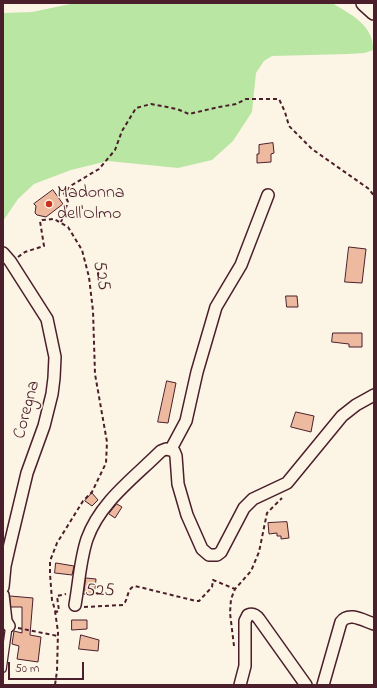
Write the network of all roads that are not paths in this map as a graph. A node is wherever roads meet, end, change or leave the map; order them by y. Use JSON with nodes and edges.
{"nodes":[{"id":1,"x":364,"y":3,"type":"edge"},
{"id":2,"x":374,"y":12,"type":"edge"},
{"id":3,"x":268,"y":195,"type":"dead end"},
{"id":4,"x":7,"y":257,"type":"edge"},
{"id":5,"x":374,"y":395,"type":"edge"},
{"id":6,"x":170,"y":449,"type":"junction"},
{"id":7,"x":3,"y":587,"type":"edge"},
{"id":8,"x":3,"y":595,"type":"edge"},
{"id":9,"x":75,"y":604,"type":"road end"},
{"id":10,"x":374,"y":624,"type":"edge"},
{"id":11,"x":9,"y":626,"type":"joint"},
{"id":12,"x":3,"y":668,"type":"edge"},
{"id":13,"x":240,"y":685,"type":"edge"},
{"id":14,"x":306,"y":685,"type":"edge"},
{"id":15,"x":322,"y":685,"type":"edge"}],
"edges":[{"from":1,"to":2,"type":"main road"},
{"from":3,"to":6,"type":"street"},
{"from":4,"to":7,"type":"street","name":"Coregna"},
{"from":5,"to":6,"type":"street"},
{"from":6,"to":9,"type":"street"},
{"from":8,"to":11,"type":"street"},
{"from":10,"to":15,"type":"street"},
{"from":11,"to":12,"type":"lane"},
{"from":13,"to":14,"type":"street"}]}
